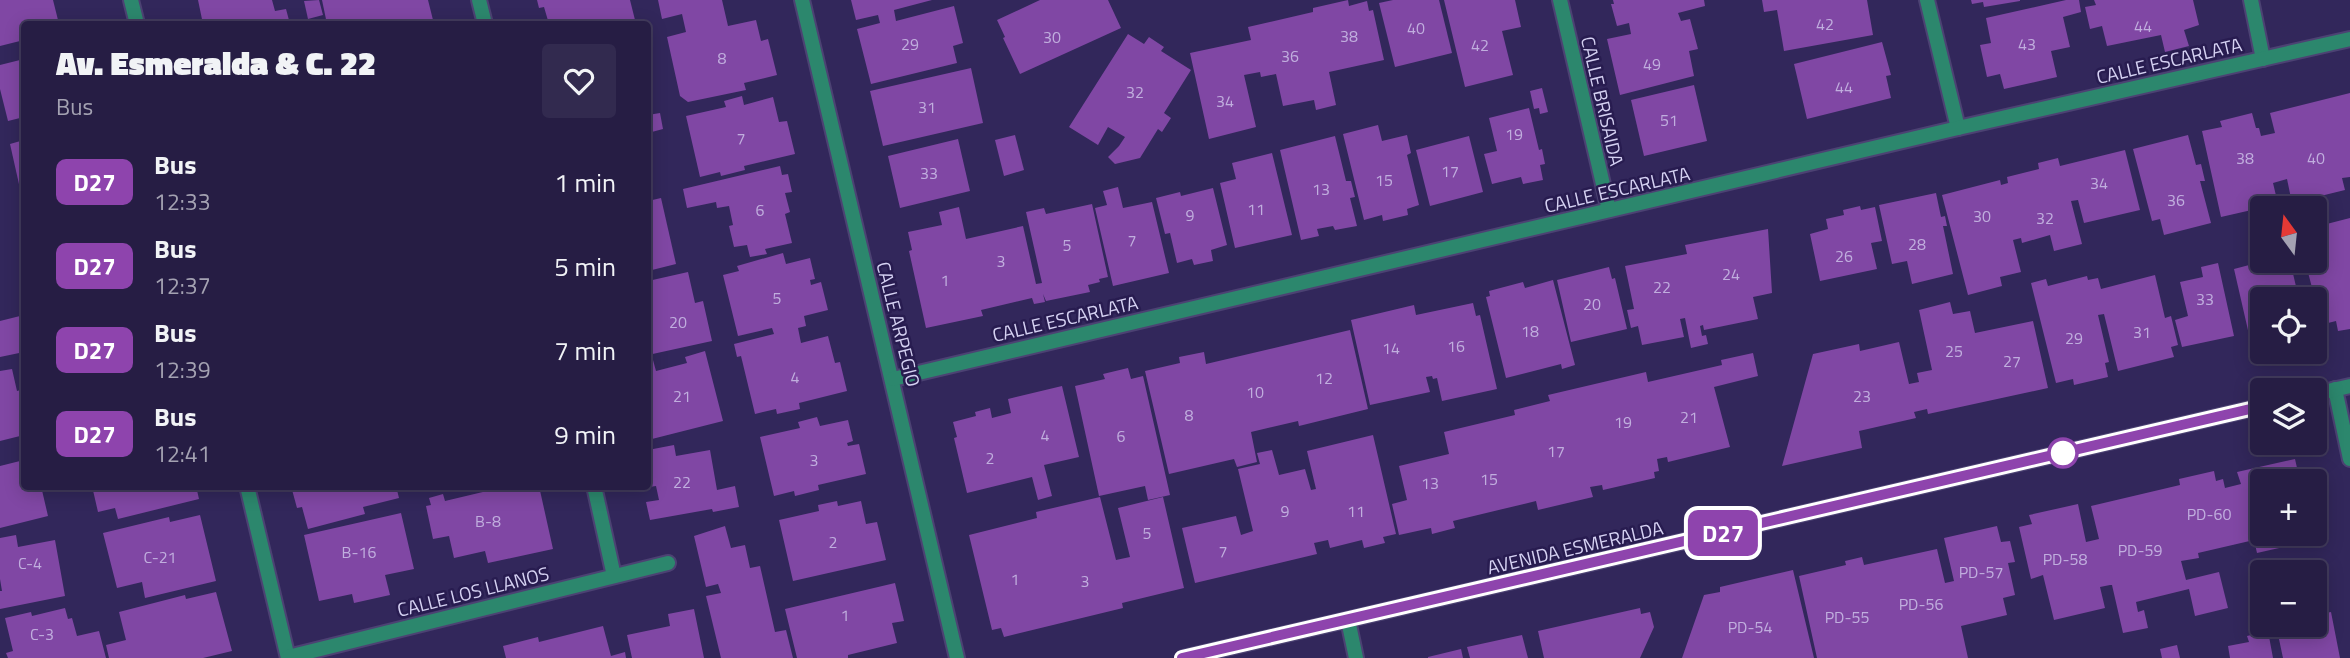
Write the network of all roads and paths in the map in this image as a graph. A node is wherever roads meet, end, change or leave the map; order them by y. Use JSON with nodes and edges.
{"nodes":[{"id":1,"x":131,"y":0,"type":"edge"},
{"id":2,"x":480,"y":0,"type":"edge"},
{"id":3,"x":802,"y":0,"type":"edge"},
{"id":4,"x":1560,"y":0,"type":"edge"},
{"id":5,"x":1927,"y":0,"type":"edge"},
{"id":6,"x":2251,"y":0,"type":"edge"},
{"id":7,"x":136,"y":21,"type":"edge"},
{"id":8,"x":484,"y":21,"type":"edge"},
{"id":9,"x":2350,"y":38,"type":"edge"},
{"id":10,"x":2263,"y":59,"type":"junction"},
{"id":11,"x":1958,"y":128,"type":"junction"},
{"id":12,"x":1609,"y":210,"type":"junction"},
{"id":13,"x":893,"y":379,"type":"junction"},
{"id":14,"x":2350,"y":386,"type":"edge"},
{"id":15,"x":2334,"y":389,"type":"junction"},
{"id":16,"x":2327,"y":391,"type":"edge"},
{"id":17,"x":2250,"y":409,"type":"edge"},
{"id":18,"x":2350,"y":459,"type":"edge"},
{"id":19,"x":248,"y":490,"type":"edge"},
{"id":20,"x":595,"y":490,"type":"edge"},
{"id":21,"x":668,"y":563,"type":"dead end"},
{"id":22,"x":614,"y":576,"type":"junction"},
{"id":23,"x":1348,"y":620,"type":"junction"},
{"id":24,"x":288,"y":657,"type":"edge"},
{"id":25,"x":957,"y":658,"type":"edge"},
{"id":26,"x":1183,"y":658,"type":"edge"},
{"id":27,"x":1356,"y":658,"type":"edge"}],
"edges":[{"from":1,"to":7,"type":"street"},
{"from":2,"to":8,"type":"street"},
{"from":3,"to":13,"type":"street","name":"CALLE ARPEGIO"},
{"from":4,"to":12,"type":"street","name":"CALLE BRISAIDA"},
{"from":5,"to":11,"type":"street"},
{"from":6,"to":10,"type":"street"},
{"from":9,"to":10,"type":"street","name":"CALLE ESCARLATA"},
{"from":10,"to":11,"type":"street","name":"CALLE ESCARLATA"},
{"from":11,"to":12,"type":"street","name":"CALLE ESCARLATA"},
{"from":12,"to":13,"type":"street","name":"CALLE ESCARLATA"},
{"from":13,"to":25,"type":"street","name":"CALLE ARPEGIO"},
{"from":14,"to":15,"type":"street"},
{"from":15,"to":16,"type":"street"},
{"from":15,"to":18,"type":"street"},
{"from":17,"to":23,"type":"street","name":"AVENIDA ESMERALDA"},
{"from":19,"to":24,"type":"street"},
{"from":20,"to":22,"type":"street"},
{"from":21,"to":22,"type":"street","name":"CALLE LOS LLANOS"},
{"from":22,"to":24,"type":"street","name":"CALLE LOS LLANOS"},
{"from":23,"to":26,"type":"street","name":"AVENIDA ESMERALDA"},
{"from":23,"to":27,"type":"street"}]}
